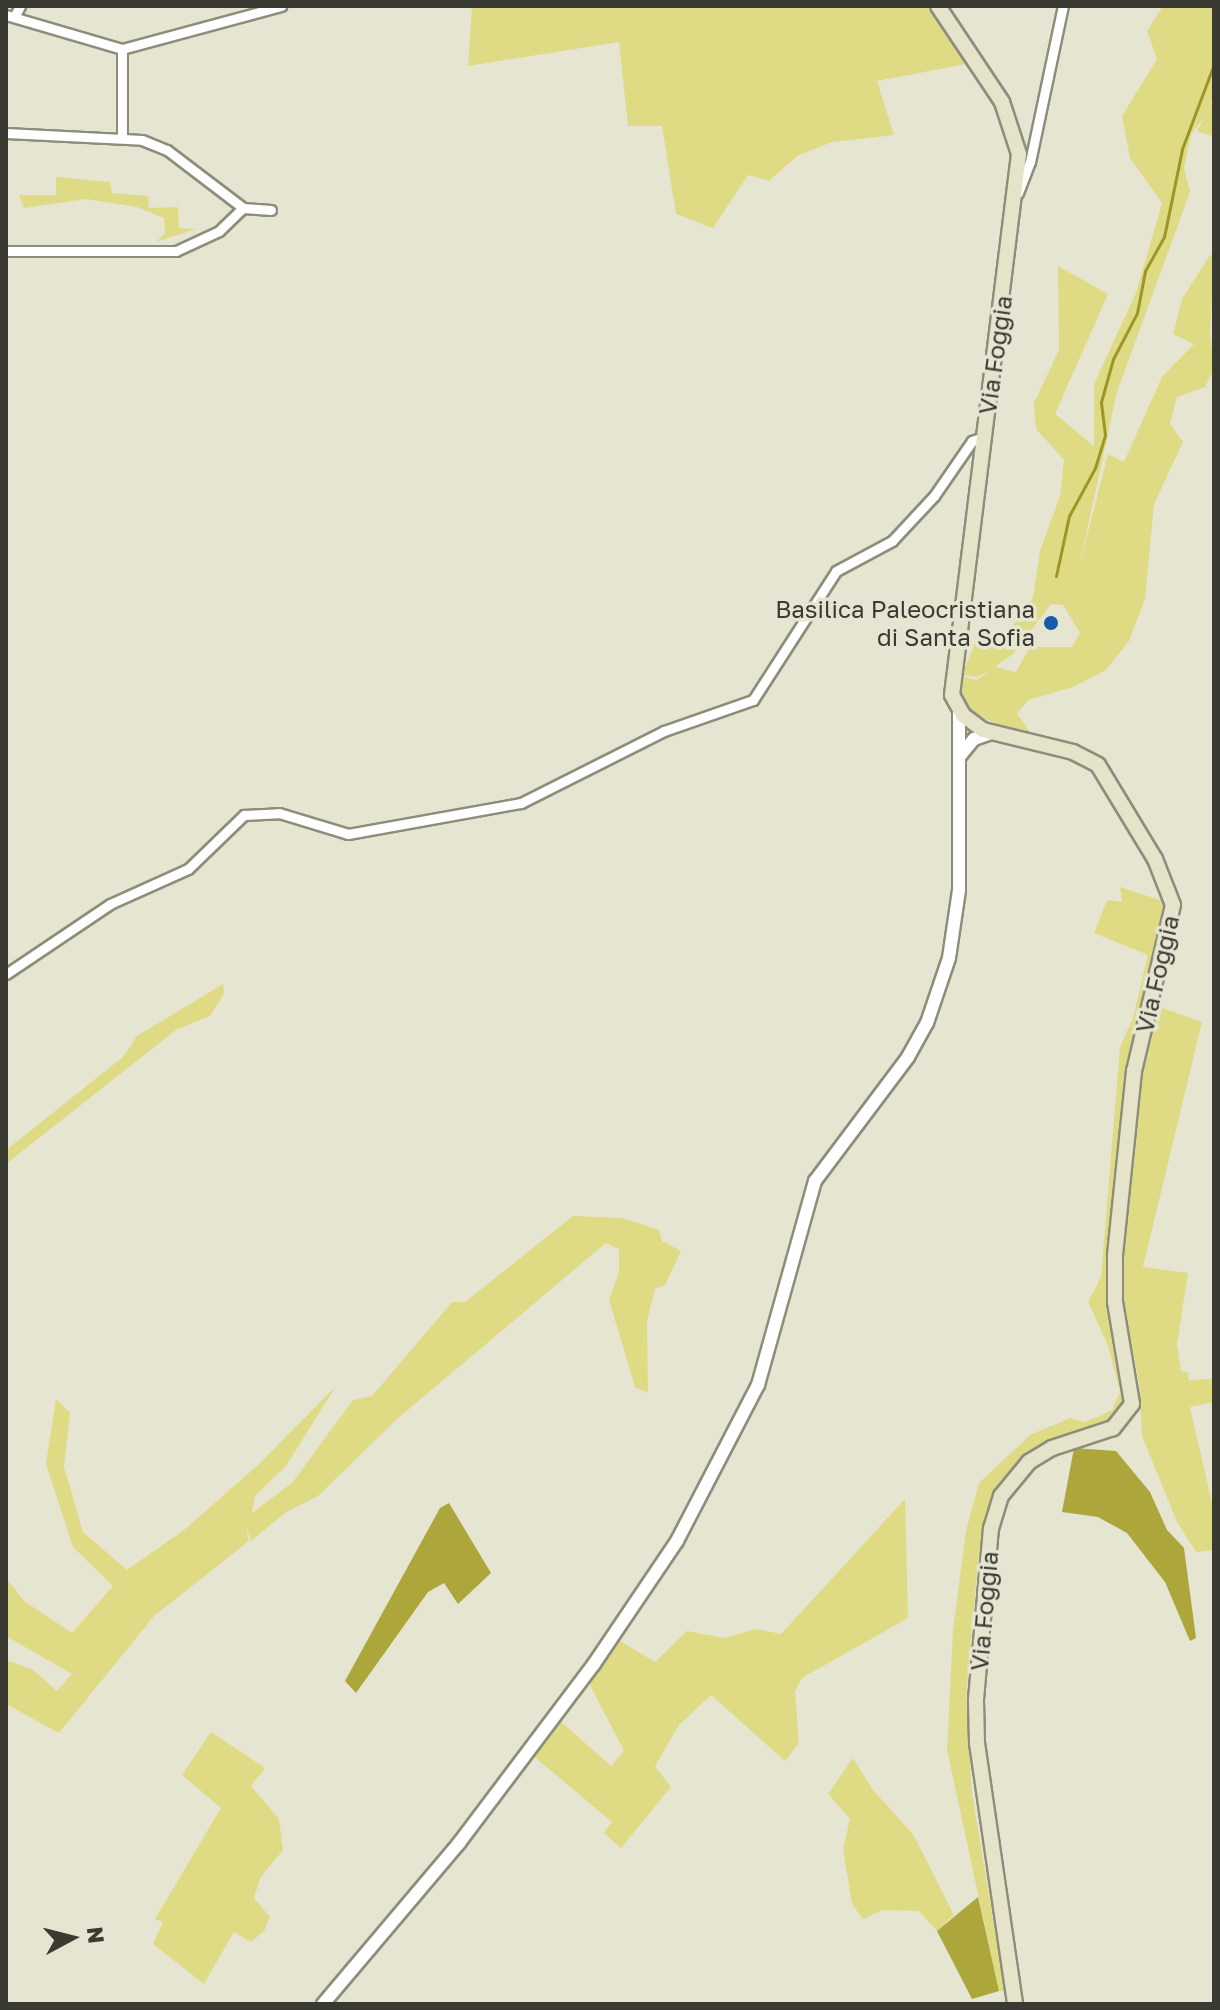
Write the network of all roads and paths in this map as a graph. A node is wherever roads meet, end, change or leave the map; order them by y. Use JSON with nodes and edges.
{"nodes":[{"id":1,"x":20,"y":6,"type":"edge"},
{"id":2,"x":281,"y":6,"type":"edge"},
{"id":3,"x":938,"y":6,"type":"edge"},
{"id":4,"x":1063,"y":6,"type":"edge"},
{"id":5,"x":10,"y":16,"type":"edge"},
{"id":6,"x":122,"y":49,"type":"junction"},
{"id":7,"x":6,"y":133,"type":"edge"},
{"id":8,"x":122,"y":136,"type":"junction"},
{"id":9,"x":1017,"y":195,"type":"junction"},
{"id":10,"x":243,"y":208,"type":"junction"},
{"id":11,"x":271,"y":210,"type":"dead end"},
{"id":12,"x":6,"y":251,"type":"edge"},
{"id":13,"x":983,"y":437,"type":"junction"},
{"id":14,"x":969,"y":733,"type":"junction"},
{"id":15,"x":6,"y":974,"type":"edge"},
{"id":16,"x":323,"y":2004,"type":"edge"},
{"id":17,"x":1015,"y":2004,"type":"edge"}],
"edges":[{"from":1,"to":5,"type":"street"},
{"from":2,"to":6,"type":"street"},
{"from":3,"to":9,"type":"main road","name":"Via Foggia"},
{"from":4,"to":9,"type":"street"},
{"from":5,"to":6,"type":"street"},
{"from":6,"to":8,"type":"street"},
{"from":7,"to":8,"type":"street"},
{"from":8,"to":10,"type":"street"},
{"from":9,"to":13,"type":"main road","name":"Via Foggia"},
{"from":10,"to":11,"type":"street"},
{"from":10,"to":12,"type":"street"},
{"from":13,"to":14,"type":"main road","name":"Via Foggia"},
{"from":13,"to":15,"type":"street"},
{"from":14,"to":16,"type":"street"},
{"from":14,"to":17,"type":"main road","name":"Via Foggia"}]}
